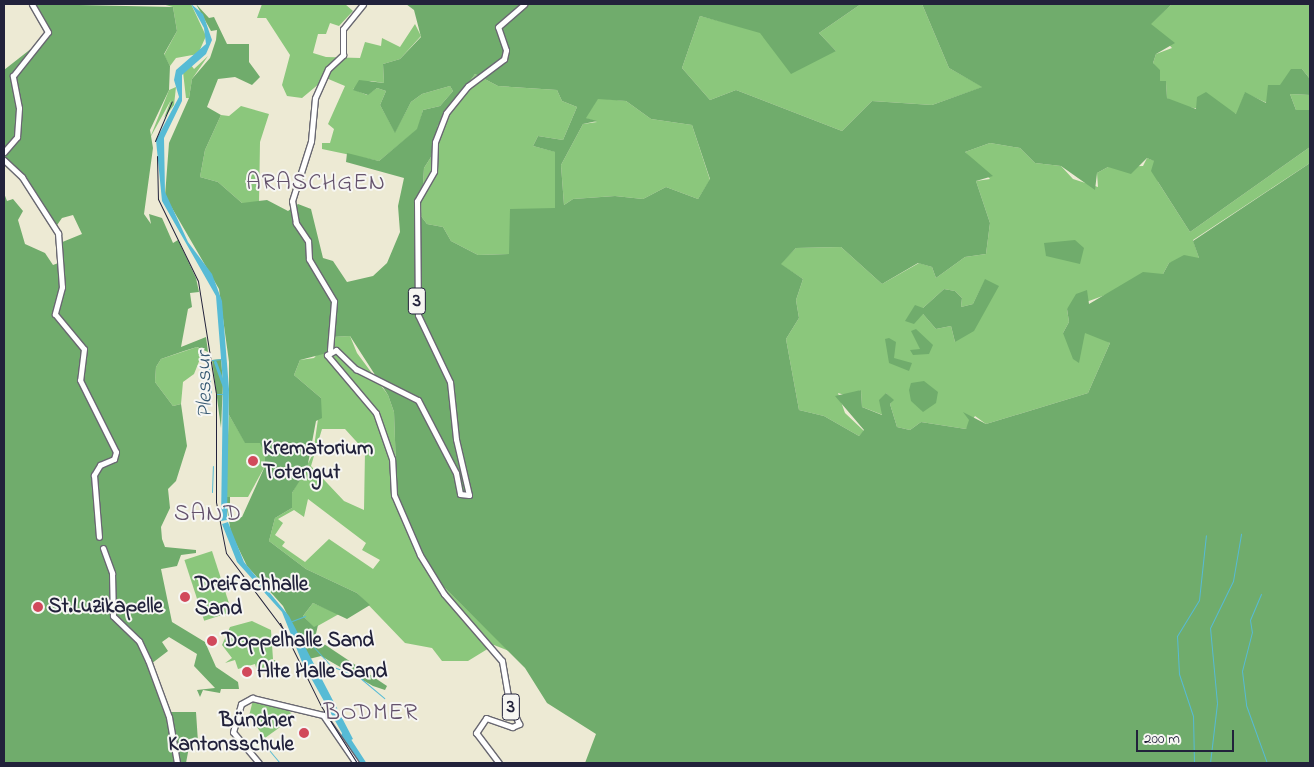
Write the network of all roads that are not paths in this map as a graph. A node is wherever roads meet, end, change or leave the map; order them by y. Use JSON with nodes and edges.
{"nodes":[{"id":1,"x":32,"y":4,"type":"edge"},
{"id":2,"x":364,"y":4,"type":"edge"},
{"id":3,"x":524,"y":4,"type":"edge"},
{"id":4,"x":4,"y":152,"type":"edge"},
{"id":5,"x":4,"y":160,"type":"edge"},
{"id":6,"x":330,"y":350,"type":"junction"},
{"id":7,"x":99,"y":537,"type":"dead end"},
{"id":8,"x":103,"y":548,"type":"dead end"},
{"id":9,"x":177,"y":763,"type":"edge"},
{"id":10,"x":259,"y":763,"type":"edge"},
{"id":11,"x":356,"y":763,"type":"edge"},
{"id":12,"x":499,"y":763,"type":"edge"}],
"edges":[{"from":1,"to":4,"type":"main road"},
{"from":2,"to":6,"type":"main road"},
{"from":3,"to":6,"type":"main road","number":"3"},
{"from":5,"to":7,"type":"main road"},
{"from":6,"to":12,"type":"main road","number":"3"},
{"from":8,"to":9,"type":"main road"},
{"from":10,"to":11,"type":"main road"}]}
